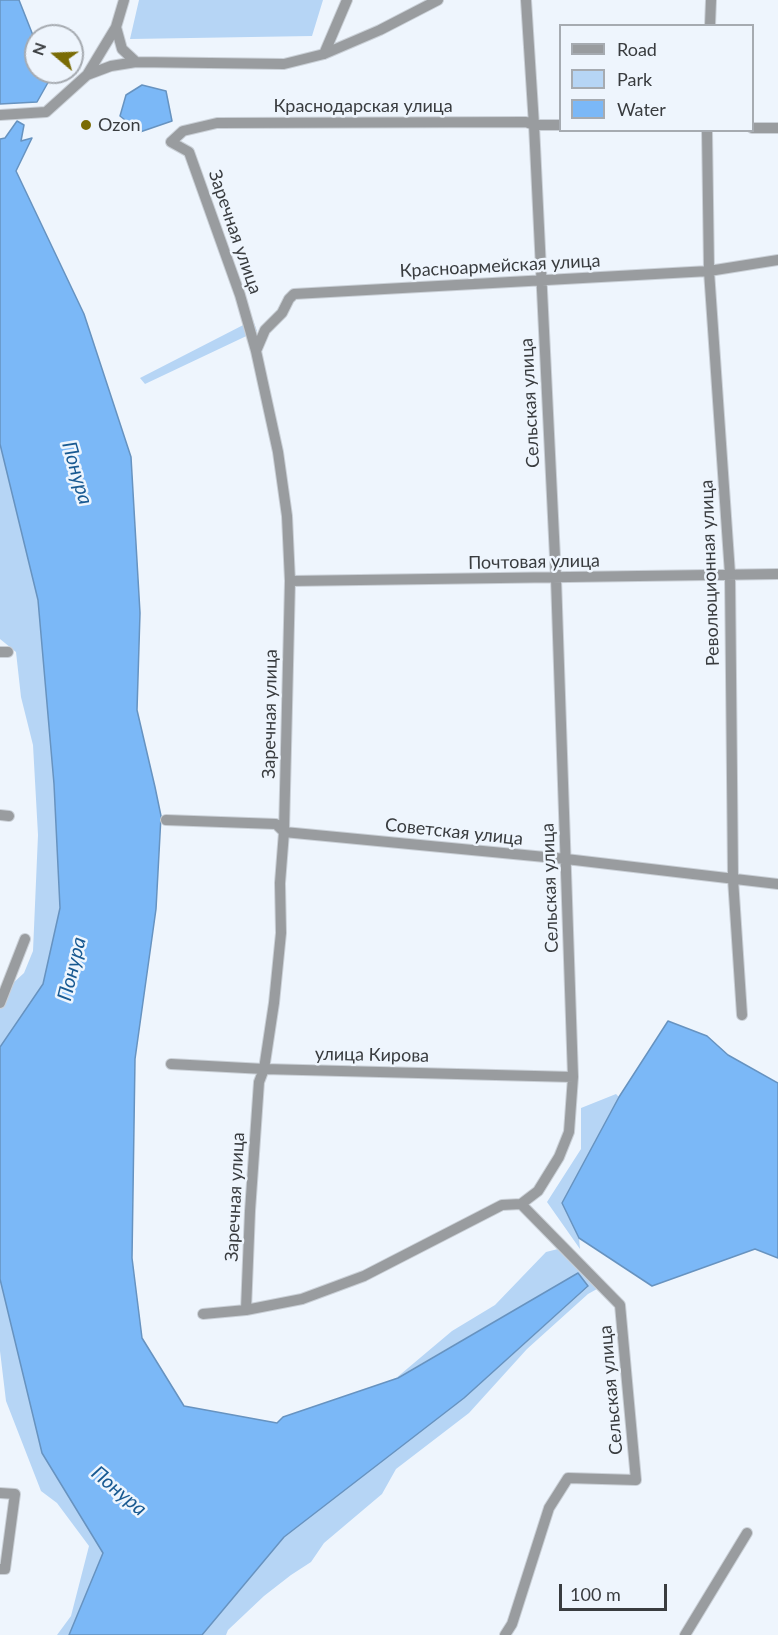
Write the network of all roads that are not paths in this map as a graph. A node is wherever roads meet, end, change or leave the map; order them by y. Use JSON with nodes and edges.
{"nodes":[{"id":1,"x":123,"y":0,"type":"edge"},
{"id":2,"x":347,"y":0,"type":"edge"},
{"id":3,"x":438,"y":0,"type":"edge"},
{"id":4,"x":526,"y":0,"type":"edge"},
{"id":5,"x":711,"y":0,"type":"edge"},
{"id":6,"x":710,"y":24,"type":"edge"},
{"id":7,"x":116,"y":27,"type":"junction"},
{"id":8,"x":324,"y":54,"type":"junction"},
{"id":9,"x":136,"y":62,"type":"junction"},
{"id":10,"x":87,"y":75,"type":"junction"},
{"id":11,"x":0,"y":115,"type":"edge"},
{"id":12,"x":534,"y":125,"type":"junction"},
{"id":13,"x":559,"y":125,"type":"edge"},
{"id":14,"x":754,"y":128,"type":"edge"},
{"id":15,"x":778,"y":128,"type":"edge"},
{"id":16,"x":707,"y":132,"type":"edge"},
{"id":17,"x":171,"y":142,"type":"joint"},
{"id":18,"x":778,"y":260,"type":"edge"},
{"id":19,"x":709,"y":271,"type":"junction"},
{"id":20,"x":541,"y":280,"type":"junction"},
{"id":21,"x":256,"y":351,"type":"junction"},
{"id":22,"x":730,"y":574,"type":"junction"},
{"id":23,"x":778,"y":574,"type":"edge"},
{"id":24,"x":556,"y":578,"type":"junction"},
{"id":25,"x":290,"y":581,"type":"junction"},
{"id":26,"x":166,"y":820,"type":"dead end"},
{"id":27,"x":284,"y":832,"type":"junction"},
{"id":28,"x":566,"y":859,"type":"junction"},
{"id":29,"x":734,"y":879,"type":"junction"},
{"id":30,"x":778,"y":884,"type":"edge"},
{"id":31,"x":25,"y":939,"type":"dead end"},
{"id":32,"x":0,"y":1003,"type":"edge"},
{"id":33,"x":742,"y":1015,"type":"dead end"},
{"id":34,"x":171,"y":1064,"type":"dead end"},
{"id":35,"x":264,"y":1069,"type":"junction"},
{"id":36,"x":573,"y":1077,"type":"junction"},
{"id":37,"x":521,"y":1204,"type":"junction"},
{"id":38,"x":246,"y":1310,"type":"junction"},
{"id":39,"x":203,"y":1314,"type":"dead end"},
{"id":40,"x":0,"y":1493,"type":"edge"},
{"id":41,"x":747,"y":1533,"type":"dead end"},
{"id":42,"x":0,"y":1569,"type":"edge"},
{"id":43,"x":505,"y":1635,"type":"edge"},
{"id":44,"x":685,"y":1635,"type":"edge"}],
"edges":[{"from":1,"to":7,"type":"street"},
{"from":2,"to":8,"type":"street"},
{"from":3,"to":8,"type":"street"},
{"from":4,"to":12,"type":"street","name":"Сельская улица"},
{"from":5,"to":6,"type":"street"},
{"from":7,"to":9,"type":"street"},
{"from":7,"to":10,"type":"street"},
{"from":8,"to":9,"type":"street"},
{"from":9,"to":10,"type":"street"},
{"from":10,"to":11,"type":"street"},
{"from":12,"to":13,"type":"street","name":"Краснодарская улица"},
{"from":12,"to":17,"type":"street","name":"Краснодарская улица"},
{"from":12,"to":20,"type":"street","name":"Сельская улица"},
{"from":14,"to":15,"type":"street"},
{"from":16,"to":19,"type":"street","name":"Революционная улица"},
{"from":17,"to":21,"type":"street","name":"Заречная улица"},
{"from":18,"to":19,"type":"street","name":"Красноармейская улица"},
{"from":19,"to":20,"type":"street","name":"Красноармейская улица"},
{"from":19,"to":22,"type":"street","name":"Революционная улица"},
{"from":20,"to":21,"type":"street","name":"Красноармейская улица"},
{"from":20,"to":24,"type":"street","name":"Сельская улица"},
{"from":21,"to":25,"type":"street","name":"Заречная улица"},
{"from":22,"to":23,"type":"street","name":"Почтовая улица"},
{"from":22,"to":24,"type":"street","name":"Почтовая улица"},
{"from":22,"to":29,"type":"street","name":"Революционная улица"},
{"from":24,"to":25,"type":"street","name":"Почтовая улица"},
{"from":24,"to":28,"type":"street","name":"Сельская улица"},
{"from":25,"to":27,"type":"street","name":"Заречная улица"},
{"from":26,"to":27,"type":"street","name":"Советская улица"},
{"from":27,"to":28,"type":"street","name":"Советская улица"},
{"from":27,"to":35,"type":"street","name":"Заречная улица"},
{"from":28,"to":29,"type":"street","name":"Советская улица"},
{"from":28,"to":36,"type":"street","name":"Сельская улица"},
{"from":29,"to":30,"type":"street","name":"Советская улица"},
{"from":29,"to":33,"type":"street","name":"Революционная улица"},
{"from":31,"to":32,"type":"street"},
{"from":34,"to":35,"type":"street","name":"улица Кирова"},
{"from":35,"to":36,"type":"street","name":"улица Кирова"},
{"from":35,"to":38,"type":"street","name":"Заречная улица"},
{"from":36,"to":37,"type":"street","name":"Сельская улица"},
{"from":37,"to":38,"type":"street"},
{"from":37,"to":43,"type":"street","name":"Сельская улица"},
{"from":38,"to":39,"type":"street"},
{"from":40,"to":42,"type":"street"},
{"from":41,"to":44,"type":"street"}]}
